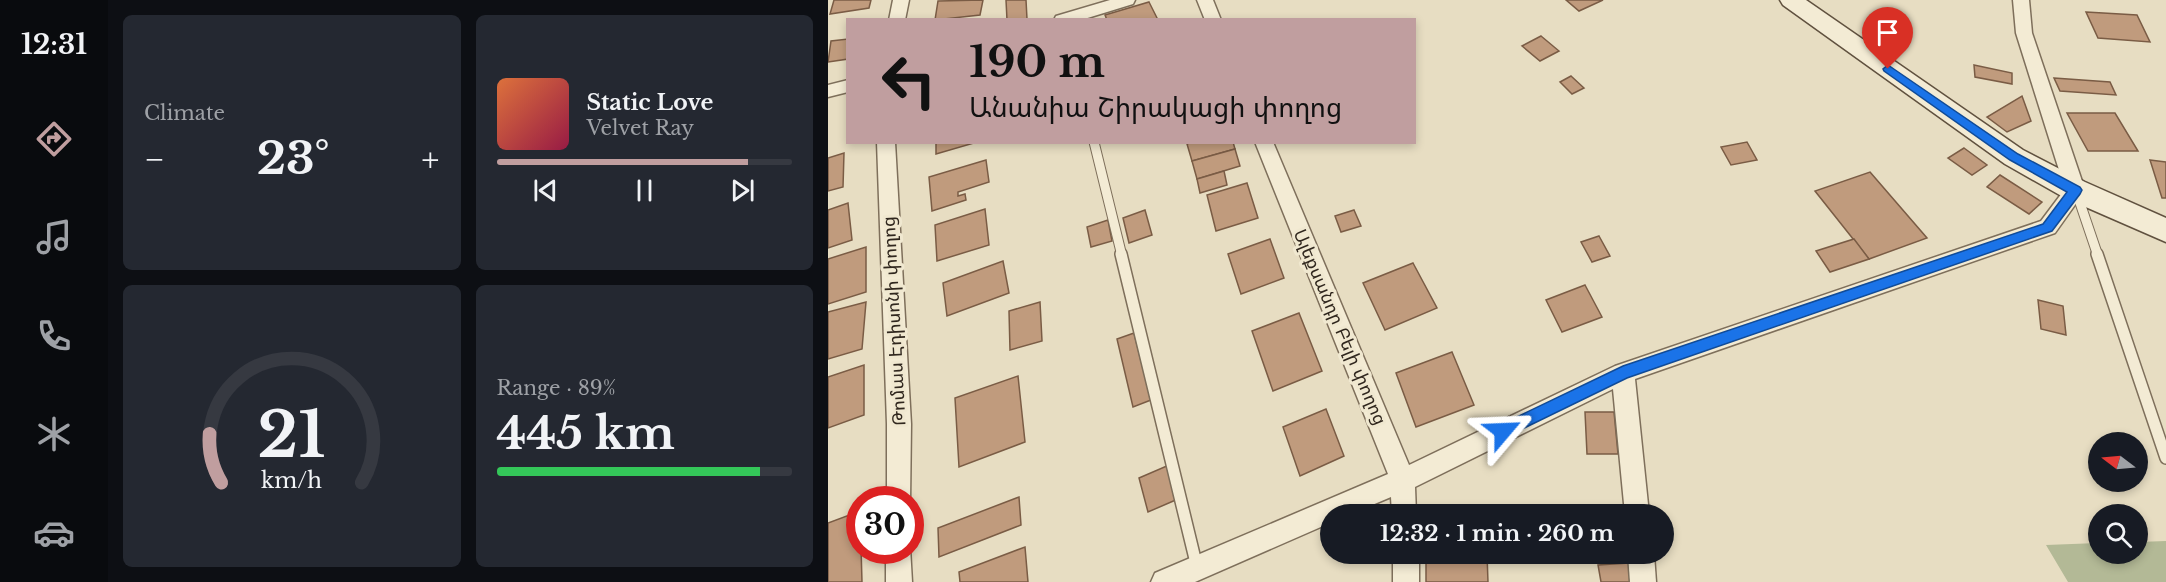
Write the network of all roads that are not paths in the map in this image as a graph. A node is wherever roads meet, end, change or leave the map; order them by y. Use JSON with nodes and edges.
{"nodes":[{"id":1,"x":901,"y":0,"type":"edge"},
{"id":2,"x":1127,"y":0,"type":"edge"},
{"id":3,"x":1205,"y":0,"type":"edge"},
{"id":4,"x":1791,"y":0,"type":"edge"},
{"id":5,"x":2021,"y":0,"type":"edge"},
{"id":6,"x":897,"y":18,"type":"edge"},
{"id":7,"x":1066,"y":18,"type":"edge"},
{"id":8,"x":1212,"y":18,"type":"edge"},
{"id":9,"x":846,"y":86,"type":"edge"},
{"id":10,"x":828,"y":91,"type":"edge"},
{"id":11,"x":886,"y":144,"type":"edge"},
{"id":12,"x":1094,"y":144,"type":"edge"},
{"id":13,"x":1265,"y":144,"type":"edge"},
{"id":14,"x":2076,"y":190,"type":"junction"},
{"id":15,"x":2166,"y":231,"type":"edge"},
{"id":16,"x":1623,"y":373,"type":"junction"},
{"id":17,"x":2166,"y":459,"type":"edge"},
{"id":18,"x":1403,"y":480,"type":"junction"},
{"id":19,"x":899,"y":486,"type":"edge"},
{"id":20,"x":1404,"y":504,"type":"edge"},
{"id":21,"x":1636,"y":504,"type":"edge"},
{"id":22,"x":899,"y":564,"type":"edge"},
{"id":23,"x":1406,"y":564,"type":"edge"},
{"id":24,"x":1642,"y":564,"type":"edge"},
{"id":25,"x":1197,"y":567,"type":"junction"},
{"id":26,"x":899,"y":582,"type":"edge"},
{"id":27,"x":1164,"y":582,"type":"edge"},
{"id":28,"x":1406,"y":582,"type":"edge"},
{"id":29,"x":1643,"y":582,"type":"edge"}],
"edges":[{"from":1,"to":6,"type":"street"},
{"from":2,"to":7,"type":"street"},
{"from":3,"to":8,"type":"street"},
{"from":4,"to":14,"type":"main road"},
{"from":5,"to":14,"type":"street"},
{"from":9,"to":10,"type":"street"},
{"from":11,"to":19,"type":"street","name":"Թոմաս Էդիսոնի փողոց"},
{"from":12,"to":25,"type":"lane"},
{"from":13,"to":18,"type":"street","name":"Ալեքսանդր Բելի փողոց"},
{"from":14,"to":15,"type":"main road"},
{"from":14,"to":16,"type":"street"},
{"from":14,"to":17,"type":"lane"},
{"from":16,"to":18,"type":"street"},
{"from":16,"to":21,"type":"street"},
{"from":18,"to":20,"type":"street","name":"Ալեքսանդր Բելի փողոց"},
{"from":18,"to":25,"type":"street"},
{"from":22,"to":26,"type":"street"},
{"from":23,"to":28,"type":"street"},
{"from":24,"to":29,"type":"street"},
{"from":25,"to":27,"type":"street"}]}
